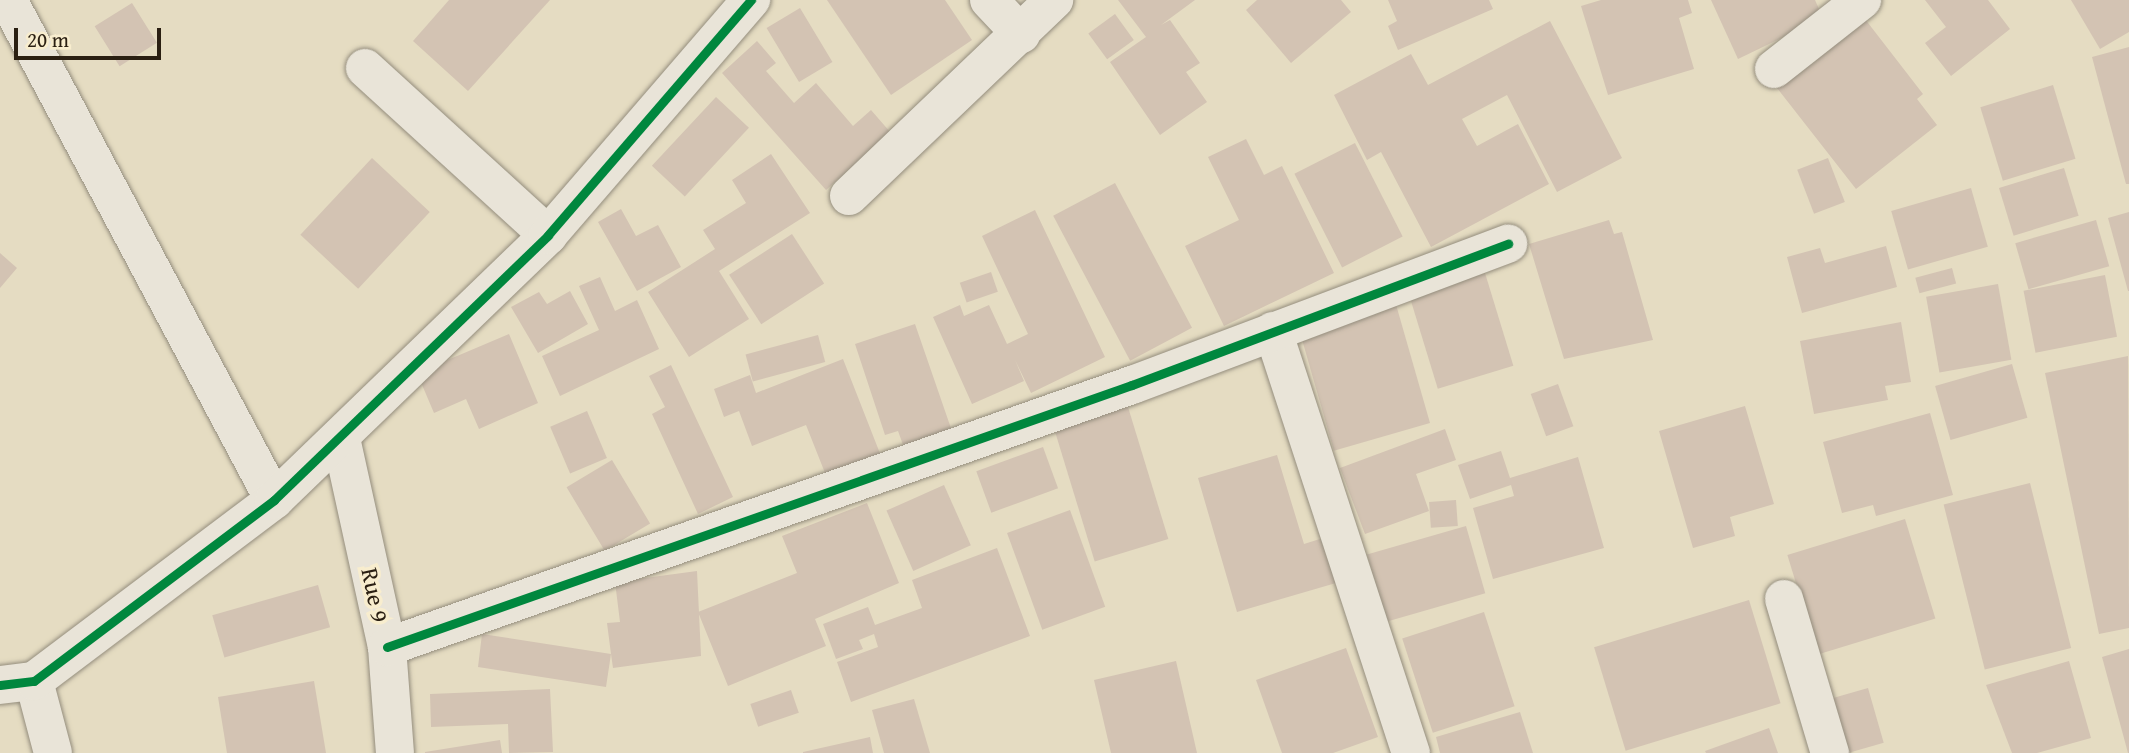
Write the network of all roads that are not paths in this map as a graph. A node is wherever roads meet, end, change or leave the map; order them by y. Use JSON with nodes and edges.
{"nodes":[{"id":1,"x":8,"y":0,"type":"edge"},
{"id":2,"x":751,"y":0,"type":"edge"},
{"id":3,"x":989,"y":0,"type":"edge"},
{"id":4,"x":1054,"y":0,"type":"edge"},
{"id":5,"x":1862,"y":0,"type":"edge"},
{"id":6,"x":1021,"y":34,"type":"junction"},
{"id":7,"x":365,"y":68,"type":"dead end"},
{"id":8,"x":1773,"y":69,"type":"dead end"},
{"id":9,"x":849,"y":196,"type":"dead end"},
{"id":10,"x":548,"y":235,"type":"junction"},
{"id":11,"x":1508,"y":244,"type":"dead end"},
{"id":12,"x":1273,"y":331,"type":"junction"},
{"id":13,"x":341,"y":438,"type":"junction"},
{"id":14,"x":274,"y":500,"type":"junction"},
{"id":15,"x":1784,"y":599,"type":"dead end"},
{"id":16,"x":387,"y":648,"type":"junction"},
{"id":17,"x":17,"y":683,"type":"edge"},
{"id":18,"x":53,"y":753,"type":"edge"},
{"id":19,"x":395,"y":753,"type":"edge"},
{"id":20,"x":1411,"y":753,"type":"edge"},
{"id":21,"x":1830,"y":753,"type":"edge"}],
"edges":[{"from":1,"to":14,"type":"street"},
{"from":2,"to":10,"type":"street"},
{"from":3,"to":6,"type":"street"},
{"from":4,"to":6,"type":"street"},
{"from":5,"to":8,"type":"street"},
{"from":6,"to":9,"type":"street"},
{"from":7,"to":10,"type":"street"},
{"from":10,"to":13,"type":"street"},
{"from":11,"to":12,"type":"street"},
{"from":12,"to":16,"type":"street"},
{"from":12,"to":20,"type":"street"},
{"from":13,"to":14,"type":"street"},
{"from":13,"to":16,"type":"street","name":"Rue 9"},
{"from":14,"to":17,"type":"street"},
{"from":15,"to":21,"type":"street"},
{"from":16,"to":19,"type":"street","name":"Rue 9"},
{"from":17,"to":18,"type":"street"}]}
